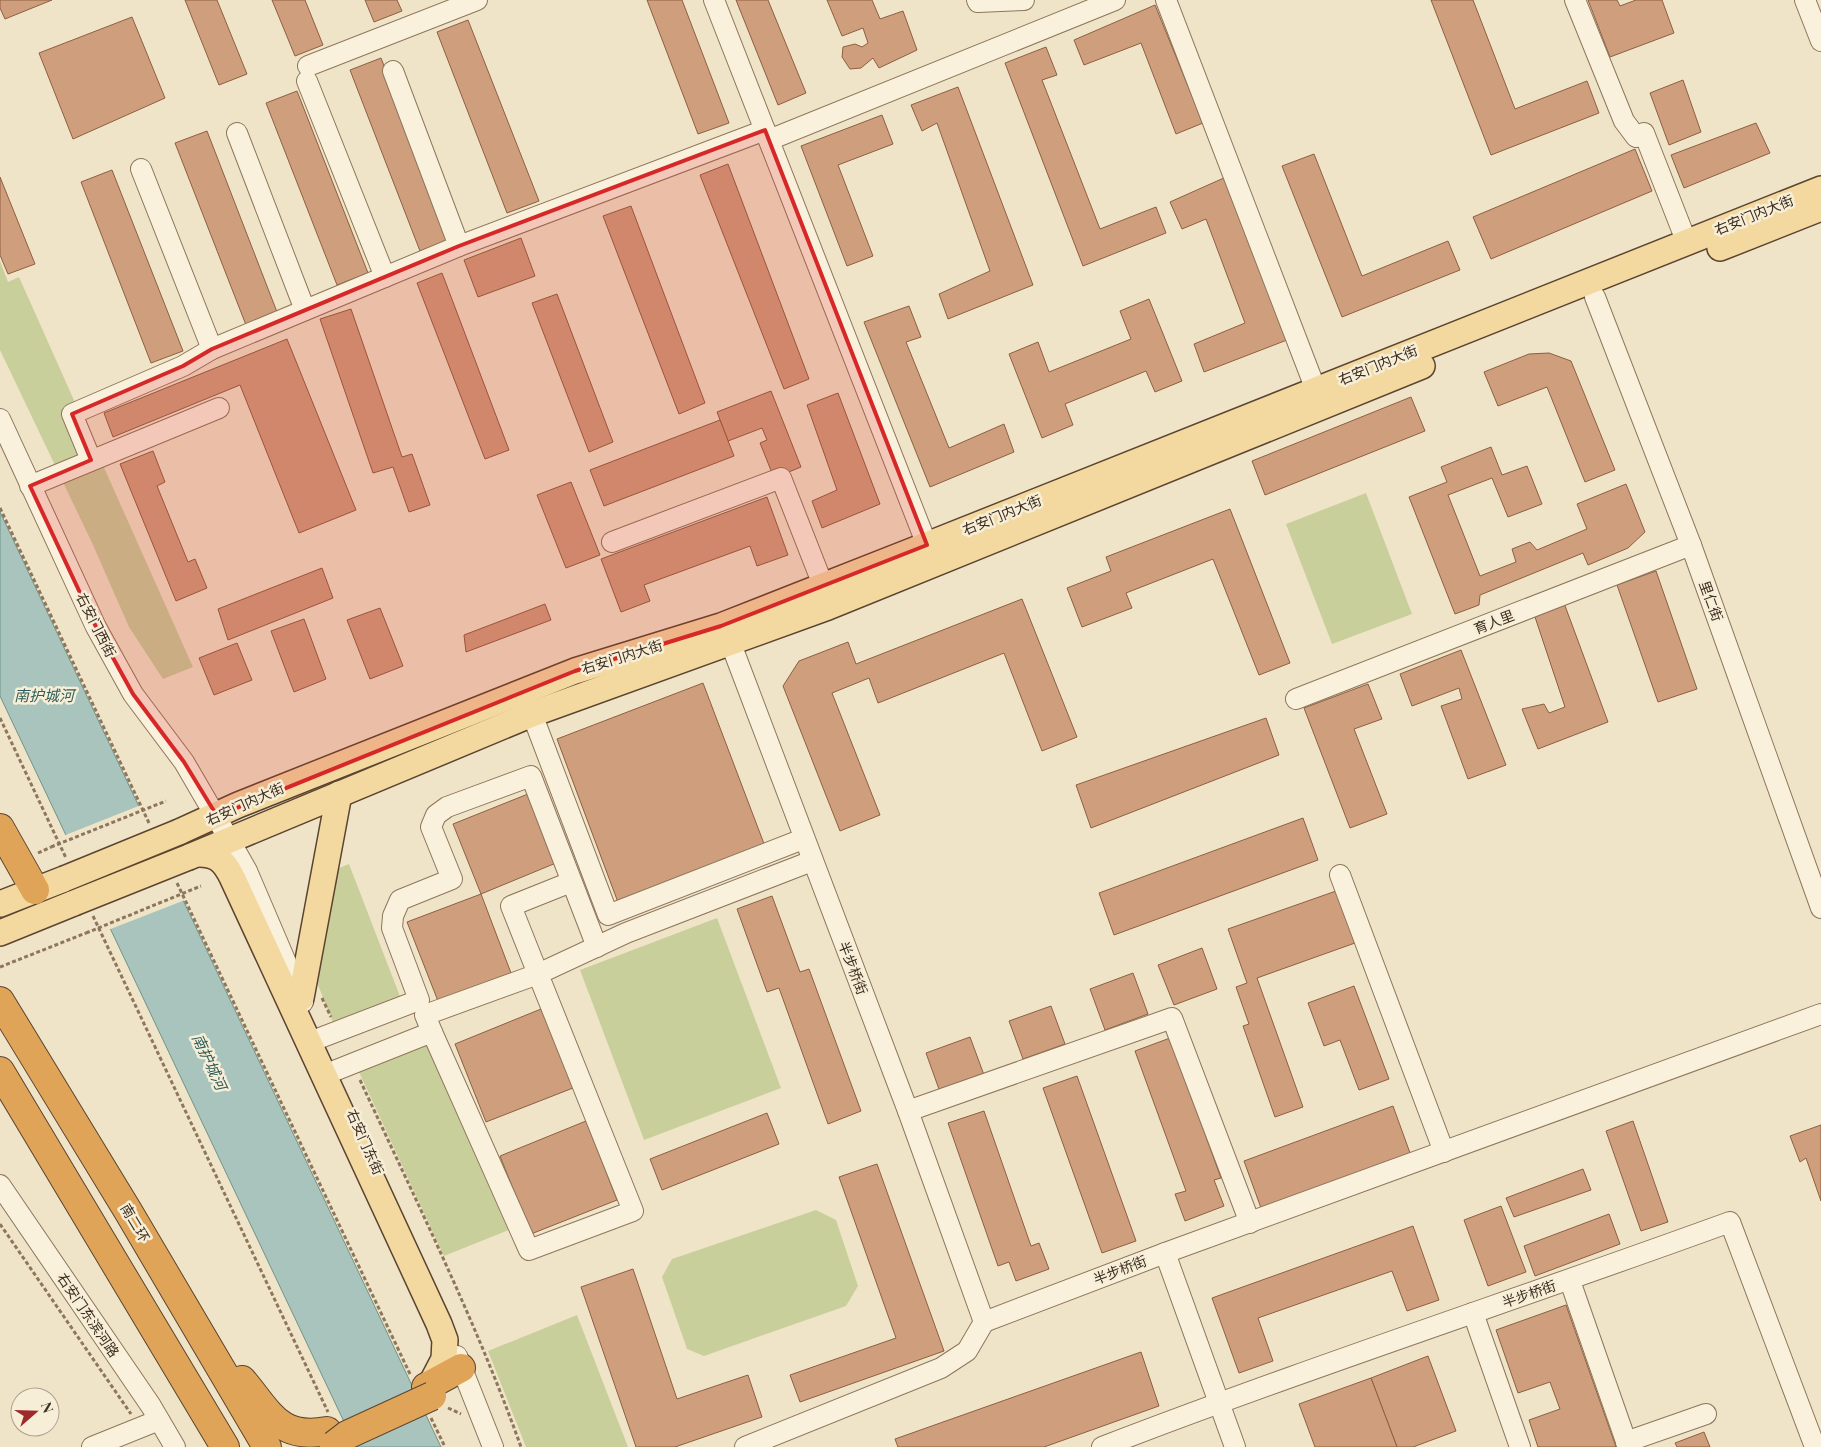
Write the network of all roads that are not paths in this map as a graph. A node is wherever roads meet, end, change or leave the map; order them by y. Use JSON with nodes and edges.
{"nodes":[{"id":1,"x":477,"y":0,"type":"edge"},
{"id":2,"x":714,"y":0,"type":"edge"},
{"id":3,"x":977,"y":0,"type":"edge"},
{"id":4,"x":1024,"y":0,"type":"edge"},
{"id":5,"x":1115,"y":0,"type":"edge"},
{"id":6,"x":1166,"y":0,"type":"edge"},
{"id":7,"x":1575,"y":0,"type":"edge"},
{"id":8,"x":1805,"y":0,"type":"edge"},
{"id":9,"x":1821,"y":41,"type":"edge"},
{"id":10,"x":392,"y":71,"type":"dead end"},
{"id":11,"x":237,"y":133,"type":"dead end"},
{"id":12,"x":767,"y":135,"type":"junction"},
{"id":13,"x":141,"y":169,"type":"dead end"},
{"id":14,"x":1821,"y":189,"type":"edge"},
{"id":15,"x":1821,"y":208,"type":"edge"},
{"id":16,"x":1687,"y":243,"type":"junction"},
{"id":17,"x":459,"y":246,"type":"junction"},
{"id":18,"x":385,"y":277,"type":"junction"},
{"id":19,"x":1595,"y":297,"type":"junction"},
{"id":20,"x":305,"y":310,"type":"junction"},
{"id":21,"x":212,"y":348,"type":"junction"},
{"id":22,"x":1316,"y":390,"type":"junction"},
{"id":23,"x":219,"y":408,"type":"dead end"},
{"id":24,"x":0,"y":419,"type":"edge"},
{"id":25,"x":91,"y":460,"type":"junction"},
{"id":26,"x":30,"y":486,"type":"junction"},
{"id":27,"x":612,"y":542,"type":"dead end"},
{"id":28,"x":927,"y":545,"type":"junction"},
{"id":29,"x":1691,"y":546,"type":"junction"},
{"id":30,"x":823,"y":585,"type":"junction"},
{"id":31,"x":731,"y":644,"type":"junction"},
{"id":32,"x":1296,"y":699,"type":"dead end"},
{"id":33,"x":532,"y":714,"type":"junction"},
{"id":34,"x":339,"y":794,"type":"junction"},
{"id":35,"x":217,"y":816,"type":"junction"},
{"id":36,"x":0,"y":828,"type":"edge"},
{"id":37,"x":803,"y":839,"type":"junction"},
{"id":38,"x":230,"y":840,"type":"junction"},
{"id":39,"x":194,"y":855,"type":"junction"},
{"id":40,"x":812,"y":861,"type":"junction"},
{"id":41,"x":1340,"y":875,"type":"dead end"},
{"id":42,"x":571,"y":882,"type":"junction"},
{"id":43,"x":35,"y":890,"type":"junction"},
{"id":44,"x":0,"y":904,"type":"edge"},
{"id":45,"x":1821,"y":908,"type":"edge"},
{"id":46,"x":0,"y":933,"type":"edge"},
{"id":47,"x":597,"y":947,"type":"junction"},
{"id":48,"x":538,"y":974,"type":"junction"},
{"id":49,"x":301,"y":998,"type":"junction"},
{"id":50,"x":0,"y":1001,"type":"edge"},
{"id":51,"x":1821,"y":1014,"type":"edge"},
{"id":52,"x":425,"y":1016,"type":"junction"},
{"id":53,"x":329,"y":1035,"type":"junction"},
{"id":54,"x":343,"y":1068,"type":"junction"},
{"id":55,"x":0,"y":1071,"type":"edge"},
{"id":56,"x":908,"y":1111,"type":"junction"},
{"id":57,"x":1444,"y":1152,"type":"junction"},
{"id":58,"x":0,"y":1185,"type":"edge"},
{"id":59,"x":1250,"y":1223,"type":"junction"},
{"id":60,"x":1165,"y":1253,"type":"junction"},
{"id":61,"x":1570,"y":1281,"type":"junction"},
{"id":62,"x":1473,"y":1313,"type":"junction"},
{"id":63,"x":984,"y":1322,"type":"junction"},
{"id":64,"x":214,"y":1357,"type":"junction"},
{"id":65,"x":463,"y":1375,"type":"junction"},
{"id":66,"x":428,"y":1394,"type":"junction"},
{"id":67,"x":1219,"y":1402,"type":"junction"},
{"id":68,"x":1706,"y":1414,"type":"dead end"},
{"id":69,"x":150,"y":1424,"type":"junction"},
{"id":70,"x":331,"y":1436,"type":"edge"},
{"id":71,"x":125,"y":1441,"type":"edge"},
{"id":72,"x":1627,"y":1445,"type":"edge"},
{"id":73,"x":92,"y":1447,"type":"edge"},
{"id":74,"x":175,"y":1447,"type":"edge"},
{"id":75,"x":225,"y":1447,"type":"edge"},
{"id":76,"x":266,"y":1447,"type":"edge"},
{"id":77,"x":493,"y":1447,"type":"edge"},
{"id":78,"x":744,"y":1447,"type":"edge"},
{"id":79,"x":1102,"y":1447,"type":"edge"},
{"id":80,"x":1235,"y":1447,"type":"edge"},
{"id":81,"x":1520,"y":1447,"type":"edge"},
{"id":82,"x":1815,"y":1447,"type":"edge"}],
"edges":[{"from":1,"to":18,"type":"street"},
{"from":2,"to":12,"type":"street"},
{"from":3,"to":4,"type":"street"},
{"from":5,"to":12,"type":"street"},
{"from":6,"to":22,"type":"street"},
{"from":7,"to":16,"type":"street"},
{"from":8,"to":9,"type":"street"},
{"from":10,"to":17,"type":"street"},
{"from":11,"to":20,"type":"street"},
{"from":12,"to":17,"type":"street"},
{"from":12,"to":28,"type":"street"},
{"from":13,"to":21,"type":"street"},
{"from":14,"to":16,"type":"main road","name":"右安门内大街"},
{"from":15,"to":19,"type":"main road","name":"右安门内大街"},
{"from":16,"to":22,"type":"main road","name":"右安门内大街"},
{"from":17,"to":18,"type":"street"},
{"from":18,"to":20,"type":"street"},
{"from":19,"to":29,"type":"street","name":"里仁街"},
{"from":19,"to":31,"type":"main road","name":"右安门内大街"},
{"from":20,"to":21,"type":"street"},
{"from":21,"to":25,"type":"street"},
{"from":22,"to":28,"type":"main road","name":"右安门内大街"},
{"from":23,"to":25,"type":"street"},
{"from":24,"to":26,"type":"street","name":"右安门西街"},
{"from":25,"to":26,"type":"street"},
{"from":26,"to":35,"type":"street","name":"右安门西街"},
{"from":27,"to":30,"type":"street"},
{"from":28,"to":30,"type":"main road","name":"右安门内大街"},
{"from":29,"to":32,"type":"street","name":"育人里"},
{"from":29,"to":45,"type":"street","name":"里仁街"},
{"from":30,"to":35,"type":"main road","name":"右安门内大街"},
{"from":31,"to":33,"type":"main road","name":"右安门内大街"},
{"from":31,"to":37,"type":"street","name":"半步桥街"},
{"from":33,"to":34,"type":"main road","name":"右安门内大街"},
{"from":33,"to":37,"type":"street"},
{"from":34,"to":38,"type":"main road","name":"右安门内大街"},
{"from":34,"to":49,"type":"main road"},
{"from":35,"to":38,"type":"street","name":"右安门西街"},
{"from":35,"to":43,"type":"main road","name":"右安门内大街","bridge":true},
{"from":36,"to":43,"type":"highway"},
{"from":37,"to":40,"type":"street","name":"半步桥街"},
{"from":38,"to":39,"type":"main road","name":"右安门内大街"},
{"from":38,"to":49,"type":"street","name":"右安门东街"},
{"from":39,"to":46,"type":"main road","name":"右安门内大街","bridge":true},
{"from":39,"to":66,"type":"main road"},
{"from":40,"to":47,"type":"street"},
{"from":40,"to":56,"type":"street","name":"半步桥街"},
{"from":41,"to":57,"type":"street"},
{"from":42,"to":47,"type":"street"},
{"from":42,"to":48,"type":"street"},
{"from":42,"to":52,"type":"street"},
{"from":43,"to":44,"type":"main road"},
{"from":47,"to":48,"type":"street"},
{"from":48,"to":52,"type":"street"},
{"from":48,"to":52,"type":"street"},
{"from":49,"to":53,"type":"street","name":"右安门东街"},
{"from":50,"to":64,"type":"highway","name":"南二环"},
{"from":51,"to":57,"type":"street","name":"半步桥街"},
{"from":52,"to":53,"type":"street"},
{"from":52,"to":54,"type":"street"},
{"from":53,"to":54,"type":"street","name":"右安门东街"},
{"from":54,"to":65,"type":"street","name":"右安门东街"},
{"from":55,"to":75,"type":"highway"},
{"from":56,"to":59,"type":"street"},
{"from":56,"to":63,"type":"street","name":"半步桥街"},
{"from":57,"to":59,"type":"street","name":"半步桥街"},
{"from":58,"to":69,"type":"street","name":"右安门东滨河路"},
{"from":59,"to":60,"type":"street","name":"半步桥街"},
{"from":60,"to":63,"type":"street","name":"半步桥街"},
{"from":60,"to":67,"type":"street"},
{"from":61,"to":62,"type":"street","name":"半步桥街"},
{"from":61,"to":72,"type":"street"},
{"from":61,"to":82,"type":"street","name":"半步桥街"},
{"from":62,"to":67,"type":"street","name":"半步桥街"},
{"from":62,"to":81,"type":"street"},
{"from":63,"to":78,"type":"street"},
{"from":64,"to":70,"type":"highway"},
{"from":64,"to":76,"type":"highway","name":"南二环"},
{"from":65,"to":66,"type":"highway"},
{"from":65,"to":77,"type":"street","name":"右安门东街"},
{"from":66,"to":70,"type":"highway","bridge":true},
{"from":67,"to":79,"type":"street","name":"半步桥街"},
{"from":67,"to":80,"type":"street"},
{"from":68,"to":72,"type":"street"},
{"from":69,"to":71,"type":"street"},
{"from":69,"to":74,"type":"street","name":"右安门东滨河路"},
{"from":71,"to":73,"type":"street"}]}
